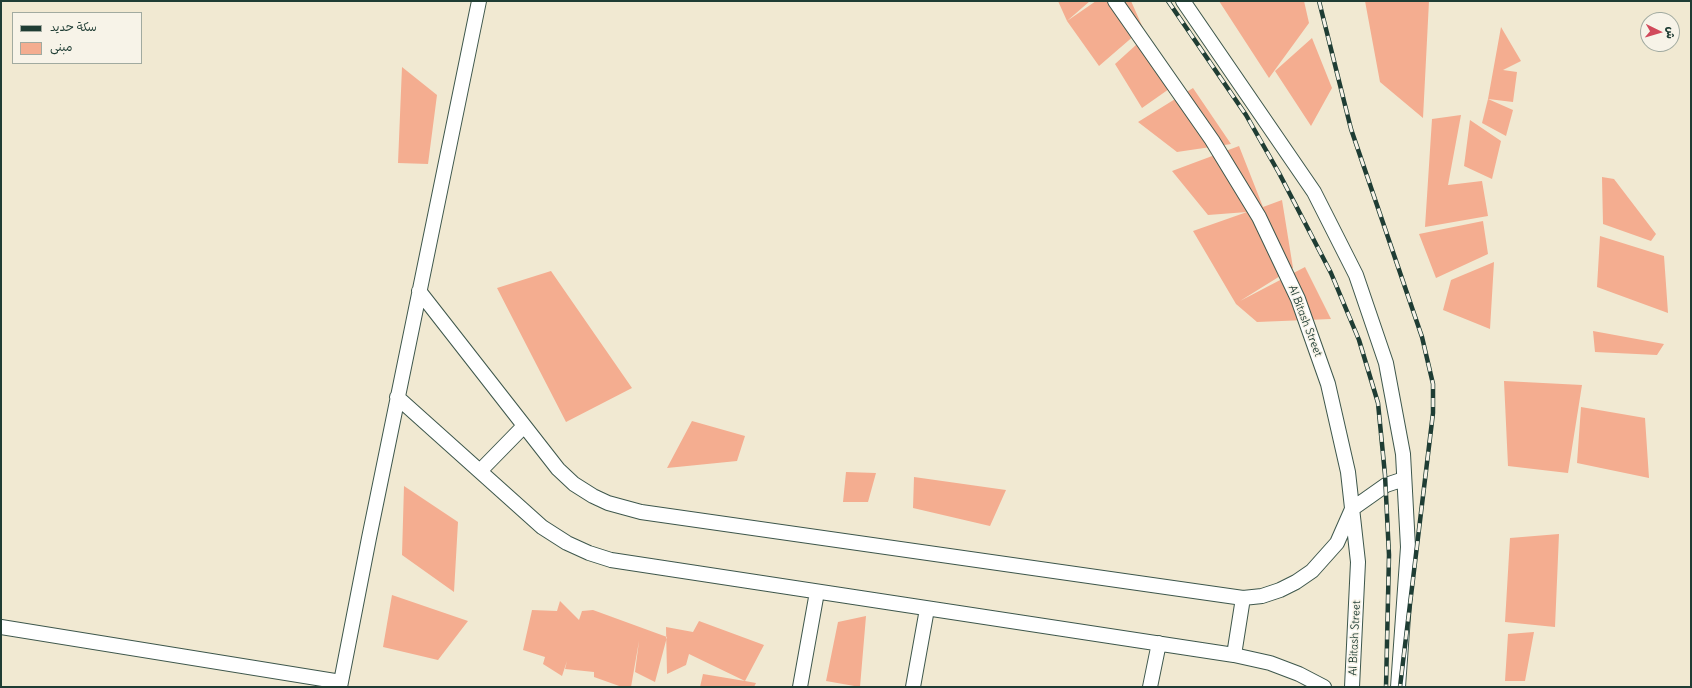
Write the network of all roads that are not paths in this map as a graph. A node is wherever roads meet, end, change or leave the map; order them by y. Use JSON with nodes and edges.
{"nodes":[{"id":1,"x":479,"y":1,"type":"edge"},
{"id":2,"x":1115,"y":1,"type":"edge"},
{"id":3,"x":1183,"y":1,"type":"edge"},
{"id":4,"x":419,"y":291,"type":"junction"},
{"id":5,"x":397,"y":397,"type":"junction"},
{"id":6,"x":524,"y":426,"type":"junction"},
{"id":7,"x":480,"y":471,"type":"junction"},
{"id":8,"x":1404,"y":479,"type":"junction"},
{"id":9,"x":1352,"y":509,"type":"junction"},
{"id":10,"x":817,"y":592,"type":"junction"},
{"id":11,"x":1243,"y":598,"type":"junction"},
{"id":12,"x":927,"y":609,"type":"junction"},
{"id":13,"x":1,"y":627,"type":"edge"},
{"id":14,"x":1159,"y":643,"type":"junction"},
{"id":15,"x":1234,"y":655,"type":"junction"},
{"id":16,"x":341,"y":684,"type":"edge"},
{"id":17,"x":800,"y":687,"type":"edge"},
{"id":18,"x":913,"y":687,"type":"edge"},
{"id":19,"x":1150,"y":687,"type":"edge"},
{"id":20,"x":1324,"y":687,"type":"edge"},
{"id":21,"x":1352,"y":687,"type":"edge"},
{"id":22,"x":1398,"y":687,"type":"edge"}],
"edges":[{"from":1,"to":4,"type":"lane"},
{"from":2,"to":9,"type":"lane","name":"Al Bitash Street"},
{"from":3,"to":8,"type":"lane"},
{"from":4,"to":5,"type":"lane"},
{"from":4,"to":6,"type":"lane"},
{"from":5,"to":7,"type":"lane"},
{"from":5,"to":16,"type":"lane"},
{"from":6,"to":7,"type":"lane"},
{"from":6,"to":11,"type":"lane"},
{"from":7,"to":10,"type":"lane"},
{"from":8,"to":9,"type":"lane"},
{"from":8,"to":22,"type":"lane"},
{"from":9,"to":11,"type":"lane"},
{"from":9,"to":21,"type":"lane","name":"Al Bitash Street"},
{"from":10,"to":12,"type":"lane"},
{"from":10,"to":17,"type":"lane"},
{"from":11,"to":15,"type":"lane"},
{"from":12,"to":14,"type":"lane"},
{"from":12,"to":18,"type":"lane"},
{"from":13,"to":16,"type":"lane"},
{"from":14,"to":15,"type":"lane"},
{"from":14,"to":19,"type":"lane"},
{"from":15,"to":20,"type":"lane"}]}
